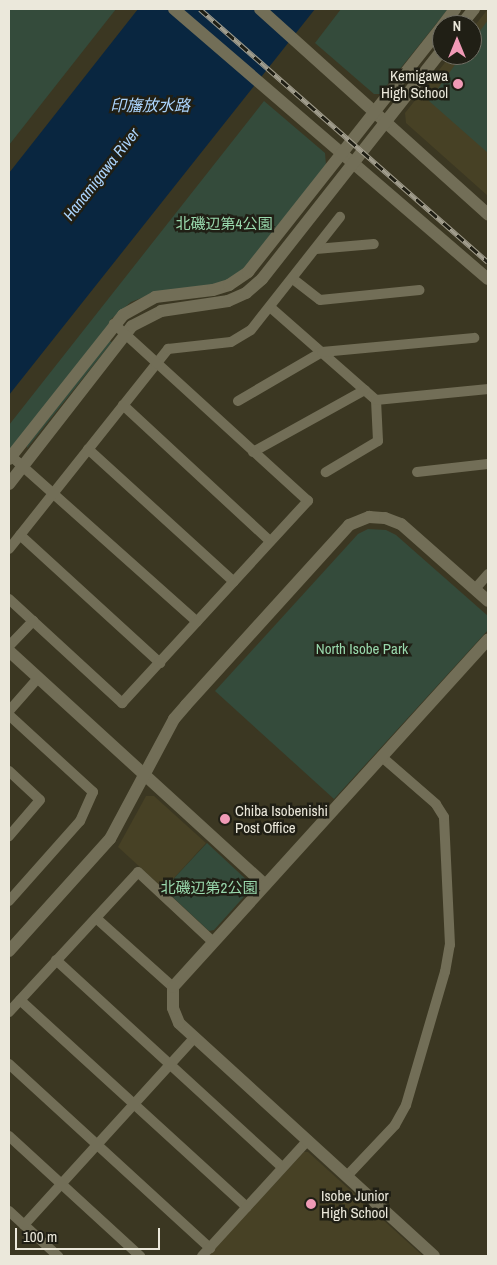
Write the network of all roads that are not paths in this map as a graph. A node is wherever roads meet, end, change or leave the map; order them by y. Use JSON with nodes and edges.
{"nodes":[{"id":1,"x":174,"y":9,"type":"edge"},
{"id":2,"x":260,"y":9,"type":"edge"},
{"id":3,"x":432,"y":38,"type":"edge"},
{"id":4,"x":432,"y":63,"type":"edge"},
{"id":5,"x":375,"y":113,"type":"junction"},
{"id":6,"x":385,"y":122,"type":"junction"},
{"id":7,"x":343,"y":154,"type":"junction"},
{"id":8,"x":354,"y":163,"type":"junction"},
{"id":9,"x":488,"y":214,"type":"edge"},
{"id":10,"x":340,"y":218,"type":"dead end"},
{"id":11,"x":374,"y":244,"type":"dead end"},
{"id":12,"x":316,"y":249,"type":"junction"},
{"id":13,"x":293,"y":279,"type":"junction"},
{"id":14,"x":488,"y":279,"type":"edge"},
{"id":15,"x":420,"y":290,"type":"dead end"},
{"id":16,"x":270,"y":307,"type":"junction"},
{"id":17,"x":114,"y":324,"type":"junction"},
{"id":18,"x":125,"y":335,"type":"junction"},
{"id":19,"x":474,"y":338,"type":"dead end"},
{"id":20,"x":322,"y":352,"type":"junction"},
{"id":21,"x":156,"y":363,"type":"junction"},
{"id":22,"x":488,"y":389,"type":"edge"},
{"id":23,"x":365,"y":390,"type":"junction"},
{"id":24,"x":376,"y":400,"type":"junction"},
{"id":25,"x":238,"y":401,"type":"dead end"},
{"id":26,"x":122,"y":405,"type":"junction"},
{"id":27,"x":88,"y":449,"type":"junction"},
{"id":28,"x":254,"y":452,"type":"junction"},
{"id":29,"x":10,"y":457,"type":"edge"},
{"id":30,"x":488,"y":464,"type":"edge"},
{"id":31,"x":23,"y":465,"type":"junction"},
{"id":32,"x":326,"y":472,"type":"dead end"},
{"id":33,"x":417,"y":472,"type":"dead end"},
{"id":34,"x":9,"y":484,"type":"edge"},
{"id":35,"x":54,"y":492,"type":"junction"},
{"id":36,"x":20,"y":535,"type":"junction"},
{"id":37,"x":270,"y":541,"type":"junction"},
{"id":38,"x":9,"y":549,"type":"edge"},
{"id":39,"x":488,"y":574,"type":"edge"},
{"id":40,"x":234,"y":582,"type":"junction"},
{"id":41,"x":475,"y":589,"type":"junction"},
{"id":42,"x":9,"y":599,"type":"edge"},
{"id":43,"x":488,"y":601,"type":"edge"},
{"id":44,"x":33,"y":621,"type":"junction"},
{"id":45,"x":197,"y":622,"type":"junction"},
{"id":46,"x":488,"y":640,"type":"edge"},
{"id":47,"x":9,"y":646,"type":"edge"},
{"id":48,"x":9,"y":651,"type":"edge"},
{"id":49,"x":160,"y":662,"type":"junction"},
{"id":50,"x":38,"y":678,"type":"junction"},
{"id":51,"x":9,"y":711,"type":"edge"},
{"id":52,"x":9,"y":715,"type":"edge"},
{"id":53,"x":382,"y":757,"type":"junction"},
{"id":54,"x":9,"y":771,"type":"edge"},
{"id":55,"x":144,"y":774,"type":"junction"},
{"id":56,"x":9,"y":836,"type":"edge"},
{"id":57,"x":265,"y":886,"type":"junction"},
{"id":58,"x":9,"y":901,"type":"edge"},
{"id":59,"x":96,"y":918,"type":"junction"},
{"id":60,"x":213,"y":942,"type":"junction"},
{"id":61,"x":9,"y":951,"type":"edge"},
{"id":62,"x":56,"y":960,"type":"junction"},
{"id":63,"x":173,"y":988,"type":"junction"},
{"id":64,"x":20,"y":1000,"type":"junction"},
{"id":65,"x":9,"y":1012,"type":"edge"},
{"id":66,"x":194,"y":1038,"type":"junction"},
{"id":67,"x":9,"y":1064,"type":"edge"},
{"id":68,"x":170,"y":1064,"type":"junction"},
{"id":69,"x":134,"y":1104,"type":"junction"},
{"id":70,"x":9,"y":1136,"type":"edge"},
{"id":71,"x":308,"y":1140,"type":"junction"},
{"id":72,"x":97,"y":1144,"type":"junction"},
{"id":73,"x":282,"y":1167,"type":"junction"},
{"id":74,"x":347,"y":1176,"type":"junction"},
{"id":75,"x":61,"y":1184,"type":"junction"},
{"id":76,"x":247,"y":1207,"type":"junction"},
{"id":77,"x":9,"y":1211,"type":"edge"},
{"id":78,"x":24,"y":1224,"type":"junction"},
{"id":79,"x":210,"y":1248,"type":"junction"},
{"id":80,"x":58,"y":1256,"type":"edge"},
{"id":81,"x":140,"y":1256,"type":"edge"},
{"id":82,"x":202,"y":1256,"type":"edge"},
{"id":83,"x":434,"y":1256,"type":"edge"}],
"edges":[{"from":1,"to":7,"type":"street"},
{"from":2,"to":5,"type":"street"},
{"from":3,"to":5,"type":"street"},
{"from":4,"to":6,"type":"street"},
{"from":5,"to":6,"type":"street"},
{"from":5,"to":7,"type":"street"},
{"from":6,"to":8,"type":"street"},
{"from":6,"to":9,"type":"street"},
{"from":7,"to":8,"type":"street"},
{"from":7,"to":17,"type":"street"},
{"from":8,"to":14,"type":"street"},
{"from":8,"to":18,"type":"street"},
{"from":10,"to":12,"type":"street"},
{"from":11,"to":12,"type":"street"},
{"from":12,"to":13,"type":"street"},
{"from":13,"to":15,"type":"street"},
{"from":13,"to":16,"type":"street"},
{"from":16,"to":20,"type":"street"},
{"from":16,"to":21,"type":"street"},
{"from":17,"to":18,"type":"street"},
{"from":17,"to":29,"type":"street"},
{"from":18,"to":21,"type":"street"},
{"from":18,"to":31,"type":"street"},
{"from":19,"to":20,"type":"street"},
{"from":20,"to":23,"type":"street"},
{"from":20,"to":25,"type":"street"},
{"from":21,"to":26,"type":"street"},
{"from":21,"to":28,"type":"street"},
{"from":22,"to":24,"type":"street"},
{"from":23,"to":24,"type":"street"},
{"from":23,"to":28,"type":"street"},
{"from":24,"to":32,"type":"street"},
{"from":26,"to":27,"type":"street"},
{"from":26,"to":37,"type":"street"},
{"from":27,"to":35,"type":"street"},
{"from":27,"to":40,"type":"street"},
{"from":28,"to":37,"type":"street"},
{"from":29,"to":31,"type":"street"},
{"from":30,"to":33,"type":"street"},
{"from":31,"to":34,"type":"street"},
{"from":31,"to":35,"type":"street"},
{"from":35,"to":36,"type":"street"},
{"from":35,"to":45,"type":"street"},
{"from":36,"to":38,"type":"street"},
{"from":36,"to":49,"type":"street"},
{"from":37,"to":40,"type":"street"},
{"from":39,"to":41,"type":"street"},
{"from":40,"to":45,"type":"street"},
{"from":41,"to":43,"type":"street"},
{"from":41,"to":55,"type":"street"},
{"from":42,"to":44,"type":"street"},
{"from":44,"to":47,"type":"street"},
{"from":44,"to":49,"type":"street"},
{"from":45,"to":49,"type":"street"},
{"from":46,"to":53,"type":"street"},
{"from":48,"to":50,"type":"street"},
{"from":50,"to":51,"type":"street"},
{"from":50,"to":55,"type":"street"},
{"from":52,"to":58,"type":"street"},
{"from":53,"to":57,"type":"street"},
{"from":53,"to":74,"type":"street"},
{"from":54,"to":56,"type":"street"},
{"from":55,"to":57,"type":"street"},
{"from":55,"to":61,"type":"street"},
{"from":57,"to":60,"type":"street"},
{"from":59,"to":60,"type":"street"},
{"from":59,"to":62,"type":"street"},
{"from":59,"to":63,"type":"street"},
{"from":60,"to":63,"type":"street"},
{"from":62,"to":64,"type":"street"},
{"from":62,"to":68,"type":"street"},
{"from":63,"to":66,"type":"street"},
{"from":64,"to":65,"type":"street"},
{"from":64,"to":69,"type":"street"},
{"from":66,"to":68,"type":"street"},
{"from":66,"to":71,"type":"street"},
{"from":67,"to":72,"type":"street"},
{"from":68,"to":69,"type":"street"},
{"from":68,"to":73,"type":"street"},
{"from":69,"to":72,"type":"street"},
{"from":69,"to":76,"type":"street"},
{"from":70,"to":75,"type":"street"},
{"from":71,"to":73,"type":"street"},
{"from":71,"to":74,"type":"street"},
{"from":72,"to":75,"type":"street"},
{"from":72,"to":79,"type":"street"},
{"from":73,"to":76,"type":"street"},
{"from":74,"to":83,"type":"street"},
{"from":75,"to":78,"type":"street"},
{"from":75,"to":81,"type":"street"},
{"from":76,"to":79,"type":"street"},
{"from":77,"to":78,"type":"street"},
{"from":78,"to":80,"type":"street"},
{"from":79,"to":82,"type":"street"}]}
